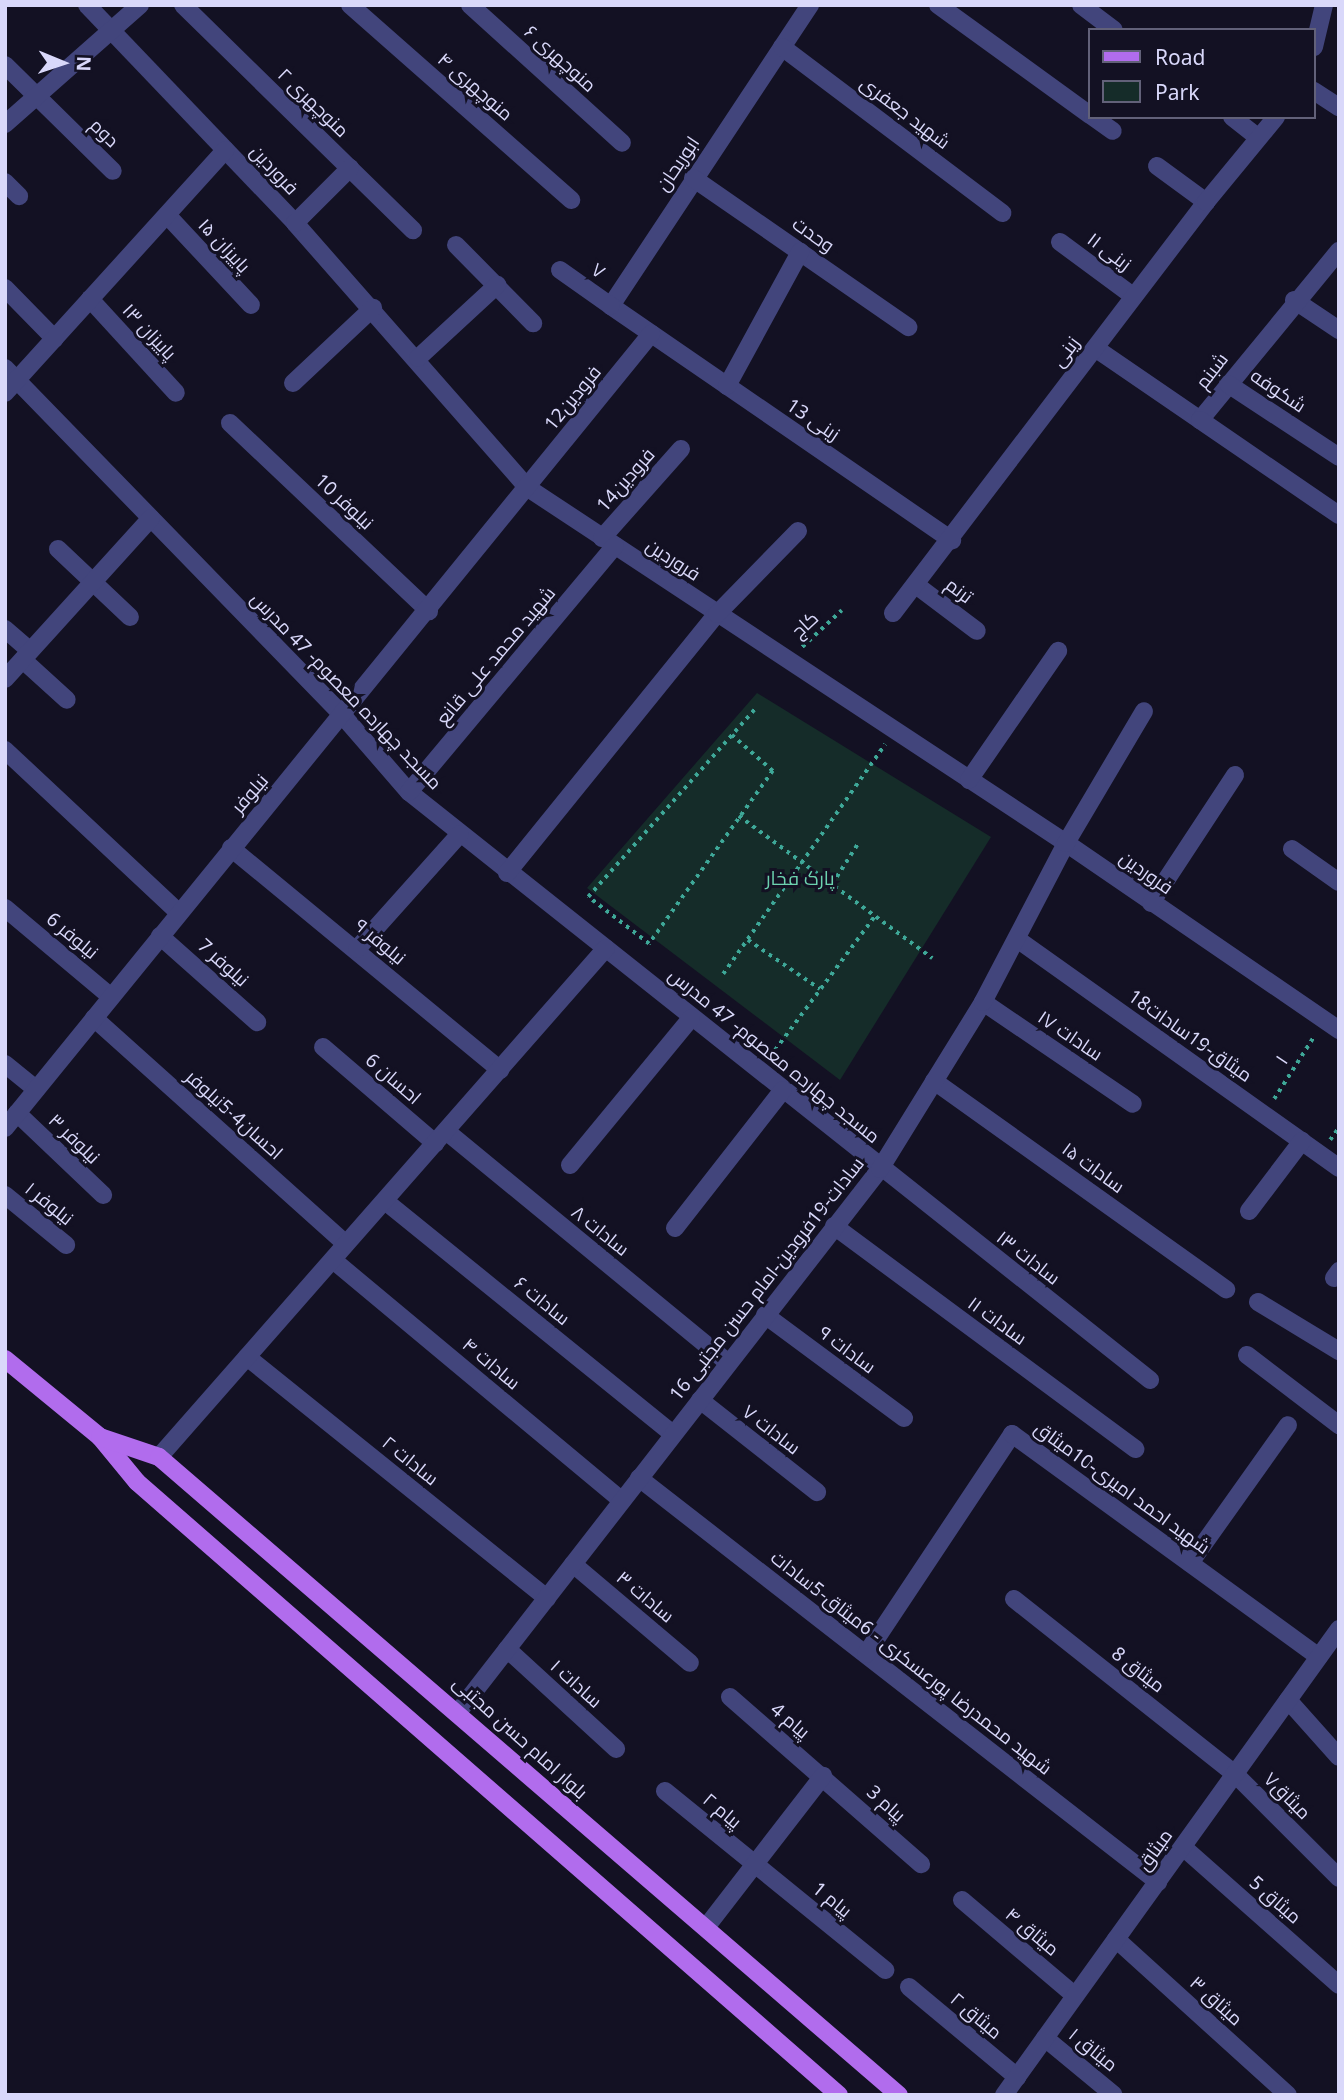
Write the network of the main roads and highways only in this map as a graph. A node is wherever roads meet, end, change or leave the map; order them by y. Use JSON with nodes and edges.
{"nodes":[{"id":1,"x":5,"y":1359,"type":"edge"},
{"id":2,"x":100,"y":1437,"type":"junction"},
{"id":3,"x":839,"y":2095,"type":"edge"},
{"id":4,"x":898,"y":2095,"type":"edge"}],
"edges":[{"from":1,"to":2,"type":"main road","name":"بلوار امام حسن مجتبی"},
{"from":2,"to":3,"type":"main road","name":"بلوار امام حسن مجتبی"},
{"from":2,"to":4,"type":"main road","name":"بلوار امام حسن مجتبی"}]}
